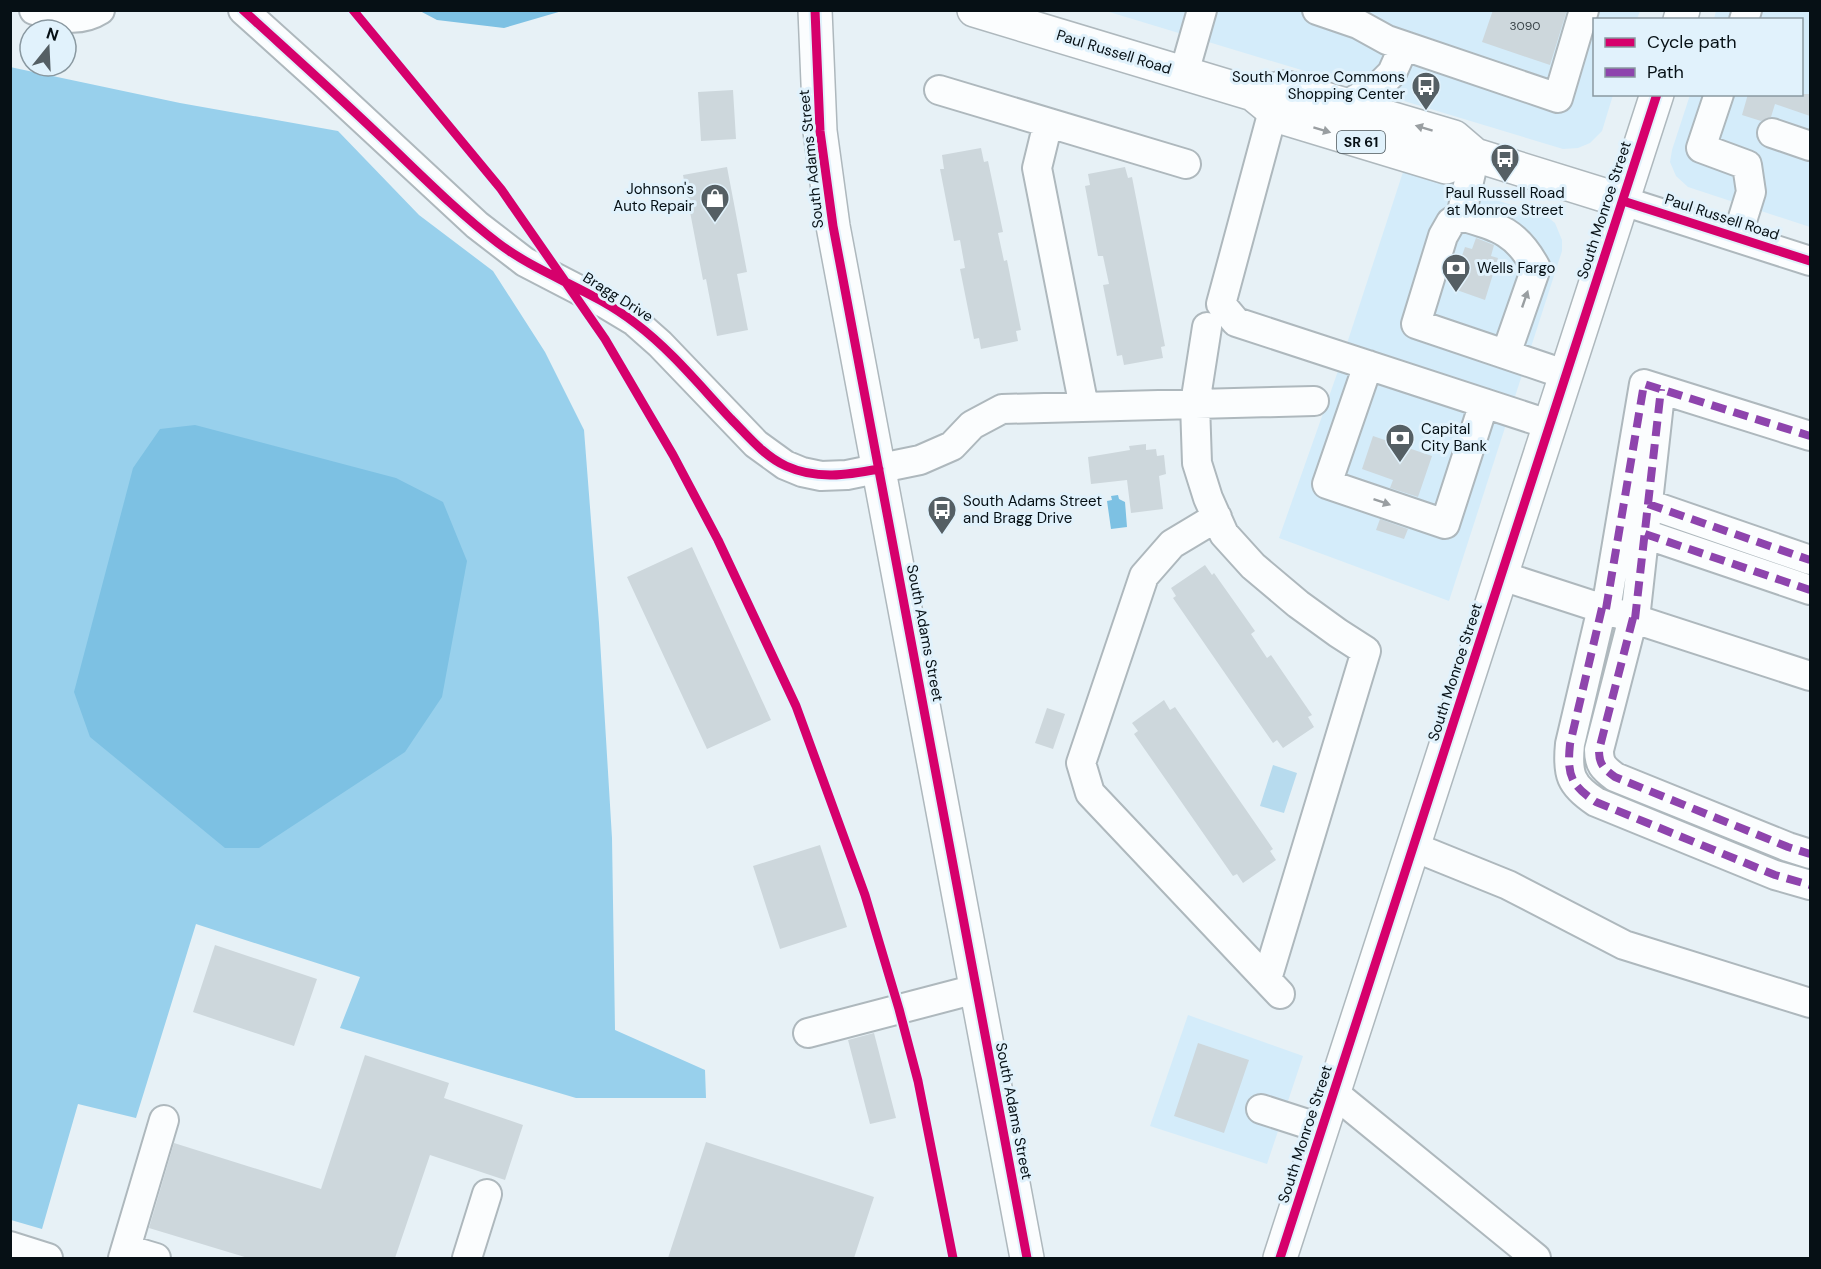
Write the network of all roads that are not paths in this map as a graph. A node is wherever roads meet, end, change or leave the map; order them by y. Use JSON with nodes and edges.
{"nodes":[{"id":1,"x":34,"y":10,"type":"edge"},
{"id":2,"x":100,"y":10,"type":"edge"},
{"id":3,"x":243,"y":10,"type":"edge"},
{"id":4,"x":815,"y":10,"type":"edge"},
{"id":5,"x":974,"y":10,"type":"edge"},
{"id":6,"x":1202,"y":10,"type":"edge"},
{"id":7,"x":1317,"y":10,"type":"edge"},
{"id":8,"x":1583,"y":15,"type":"edge"},
{"id":9,"x":1015,"y":17,"type":"edge"},
{"id":10,"x":1404,"y":46,"type":"junction"},
{"id":11,"x":1184,"y":73,"type":"junction"},
{"id":12,"x":939,"y":90,"type":"dead end"},
{"id":13,"x":1656,"y":96,"type":"edge"},
{"id":14,"x":1718,"y":96,"type":"edge"},
{"id":15,"x":1263,"y":102,"type":"junction"},
{"id":16,"x":1346,"y":105,"type":"junction"},
{"id":17,"x":1048,"y":123,"type":"junction"},
{"id":18,"x":1772,"y":133,"type":"dead end"},
{"id":19,"x":1810,"y":146,"type":"edge"},
{"id":20,"x":1475,"y":155,"type":"junction"},
{"id":21,"x":1186,"y":164,"type":"dead end"},
{"id":22,"x":1623,"y":201,"type":"junction"},
{"id":23,"x":1461,"y":216,"type":"junction"},
{"id":24,"x":1737,"y":237,"type":"junction"},
{"id":25,"x":1810,"y":261,"type":"edge"},
{"id":26,"x":1207,"y":327,"type":"dead end"},
{"id":27,"x":1506,"y":354,"type":"junction"},
{"id":28,"x":1368,"y":365,"type":"junction"},
{"id":29,"x":1567,"y":375,"type":"junction"},
{"id":30,"x":1661,"y":389,"type":"junction"},
{"id":31,"x":1314,"y":401,"type":"dead end"},
{"id":32,"x":1484,"y":403,"type":"junction"},
{"id":33,"x":1195,"y":404,"type":"junction"},
{"id":34,"x":1084,"y":407,"type":"junction"},
{"id":35,"x":1551,"y":425,"type":"junction"},
{"id":36,"x":1810,"y":436,"type":"edge"},
{"id":37,"x":879,"y":470,"type":"junction"},
{"id":38,"x":1648,"y":504,"type":"junction"},
{"id":39,"x":1216,"y":517,"type":"junction"},
{"id":40,"x":1644,"y":534,"type":"junction"},
{"id":41,"x":1810,"y":560,"type":"edge"},
{"id":42,"x":1502,"y":576,"type":"junction"},
{"id":43,"x":1810,"y":590,"type":"edge"},
{"id":44,"x":1604,"y":609,"type":"junction"},
{"id":45,"x":1634,"y":619,"type":"junction"},
{"id":46,"x":1810,"y":676,"type":"edge"},
{"id":47,"x":1414,"y":847,"type":"junction"},
{"id":48,"x":1810,"y":854,"type":"edge"},
{"id":49,"x":1810,"y":885,"type":"edge"},
{"id":50,"x":976,"y":989,"type":"junction"},
{"id":51,"x":1810,"y":1003,"type":"edge"},
{"id":52,"x":808,"y":1033,"type":"dead end"},
{"id":53,"x":1334,"y":1094,"type":"junction"},
{"id":54,"x":1261,"y":1109,"type":"dead end"},
{"id":55,"x":164,"y":1120,"type":"dead end"},
{"id":56,"x":1323,"y":1129,"type":"junction"},
{"id":57,"x":487,"y":1194,"type":"dead end"},
{"id":58,"x":10,"y":1246,"type":"edge"},
{"id":59,"x":124,"y":1254,"type":"edge"},
{"id":60,"x":48,"y":1258,"type":"edge"},
{"id":61,"x":156,"y":1258,"type":"edge"},
{"id":62,"x":467,"y":1258,"type":"edge"},
{"id":63,"x":1027,"y":1258,"type":"edge"},
{"id":64,"x":1280,"y":1258,"type":"edge"},
{"id":65,"x":1536,"y":1258,"type":"edge"}],
"edges":[{"from":1,"to":2,"type":"street"},
{"from":3,"to":37,"type":"street","name":"Bragg Drive"},
{"from":4,"to":37,"type":"main road","name":"South Adams Street"},
{"from":5,"to":9,"type":"main road","name":"Paul Russell Road","number":"SR 61"},
{"from":6,"to":11,"type":"street"},
{"from":7,"to":10,"type":"street"},
{"from":8,"to":10,"type":"street"},
{"from":9,"to":11,"type":"main road","name":"Paul Russell Road","number":"SR 61"},
{"from":10,"to":16,"type":"street"},
{"from":11,"to":15,"type":"main road","name":"Paul Russell Road","number":"SR 61"},
{"from":12,"to":17,"type":"street"},
{"from":13,"to":22,"type":"main road","name":"South Monroe Street"},
{"from":14,"to":24,"type":"street"},
{"from":15,"to":16,"type":"main road","name":"Paul Russell Road","number":"SR 61"},
{"from":15,"to":20,"type":"main road","name":"Paul Russell Road","number":"SR 61","one_way":true},
{"from":15,"to":28,"type":"street"},
{"from":20,"to":16,"type":"main road","name":"Paul Russell Road","number":"SR 61","one_way":true},
{"from":17,"to":21,"type":"street"},
{"from":17,"to":34,"type":"street"},
{"from":18,"to":19,"type":"street"},
{"from":20,"to":22,"type":"main road","name":"Paul Russell Road","number":"SR 61"},
{"from":20,"to":23,"type":"street"},
{"from":22,"to":24,"type":"street","name":"Paul Russell Road"},
{"from":22,"to":29,"type":"main road","name":"South Monroe Street"},
{"from":27,"to":23,"type":"street","one_way":true},
{"from":23,"to":27,"type":"street"},
{"from":24,"to":25,"type":"street","name":"Paul Russell Road"},
{"from":26,"to":33,"type":"street"},
{"from":27,"to":29,"type":"street"},
{"from":28,"to":32,"type":"street"},
{"from":28,"to":32,"type":"street","one_way":true},
{"from":29,"to":35,"type":"main road","name":"South Monroe Street"},
{"from":30,"to":36,"type":"street"},
{"from":30,"to":38,"type":"street"},
{"from":30,"to":44,"type":"street"},
{"from":31,"to":33,"type":"street","name":"Bragg Drive"},
{"from":32,"to":35,"type":"street"},
{"from":33,"to":34,"type":"street","name":"Bragg Drive"},
{"from":33,"to":39,"type":"street"},
{"from":34,"to":37,"type":"street","name":"Bragg Drive"},
{"from":35,"to":42,"type":"main road","name":"South Monroe Street"},
{"from":37,"to":50,"type":"main road","name":"South Adams Street"},
{"from":38,"to":40,"type":"street"},
{"from":38,"to":41,"type":"street"},
{"from":39,"to":39,"type":"street"},
{"from":40,"to":43,"type":"street"},
{"from":40,"to":45,"type":"street"},
{"from":42,"to":44,"type":"street"},
{"from":42,"to":47,"type":"main road","name":"South Monroe Street"},
{"from":44,"to":45,"type":"street"},
{"from":44,"to":49,"type":"street"},
{"from":45,"to":46,"type":"street"},
{"from":45,"to":48,"type":"street"},
{"from":47,"to":51,"type":"street"},
{"from":47,"to":53,"type":"main road","name":"South Monroe Street"},
{"from":50,"to":52,"type":"street"},
{"from":50,"to":63,"type":"main road","name":"South Adams Street"},
{"from":53,"to":56,"type":"main road","name":"South Monroe Street"},
{"from":53,"to":65,"type":"street"},
{"from":54,"to":56,"type":"street"},
{"from":55,"to":59,"type":"street"},
{"from":56,"to":64,"type":"main road","name":"South Monroe Street"},
{"from":57,"to":62,"type":"street"},
{"from":58,"to":60,"type":"street"},
{"from":59,"to":61,"type":"street"}]}
